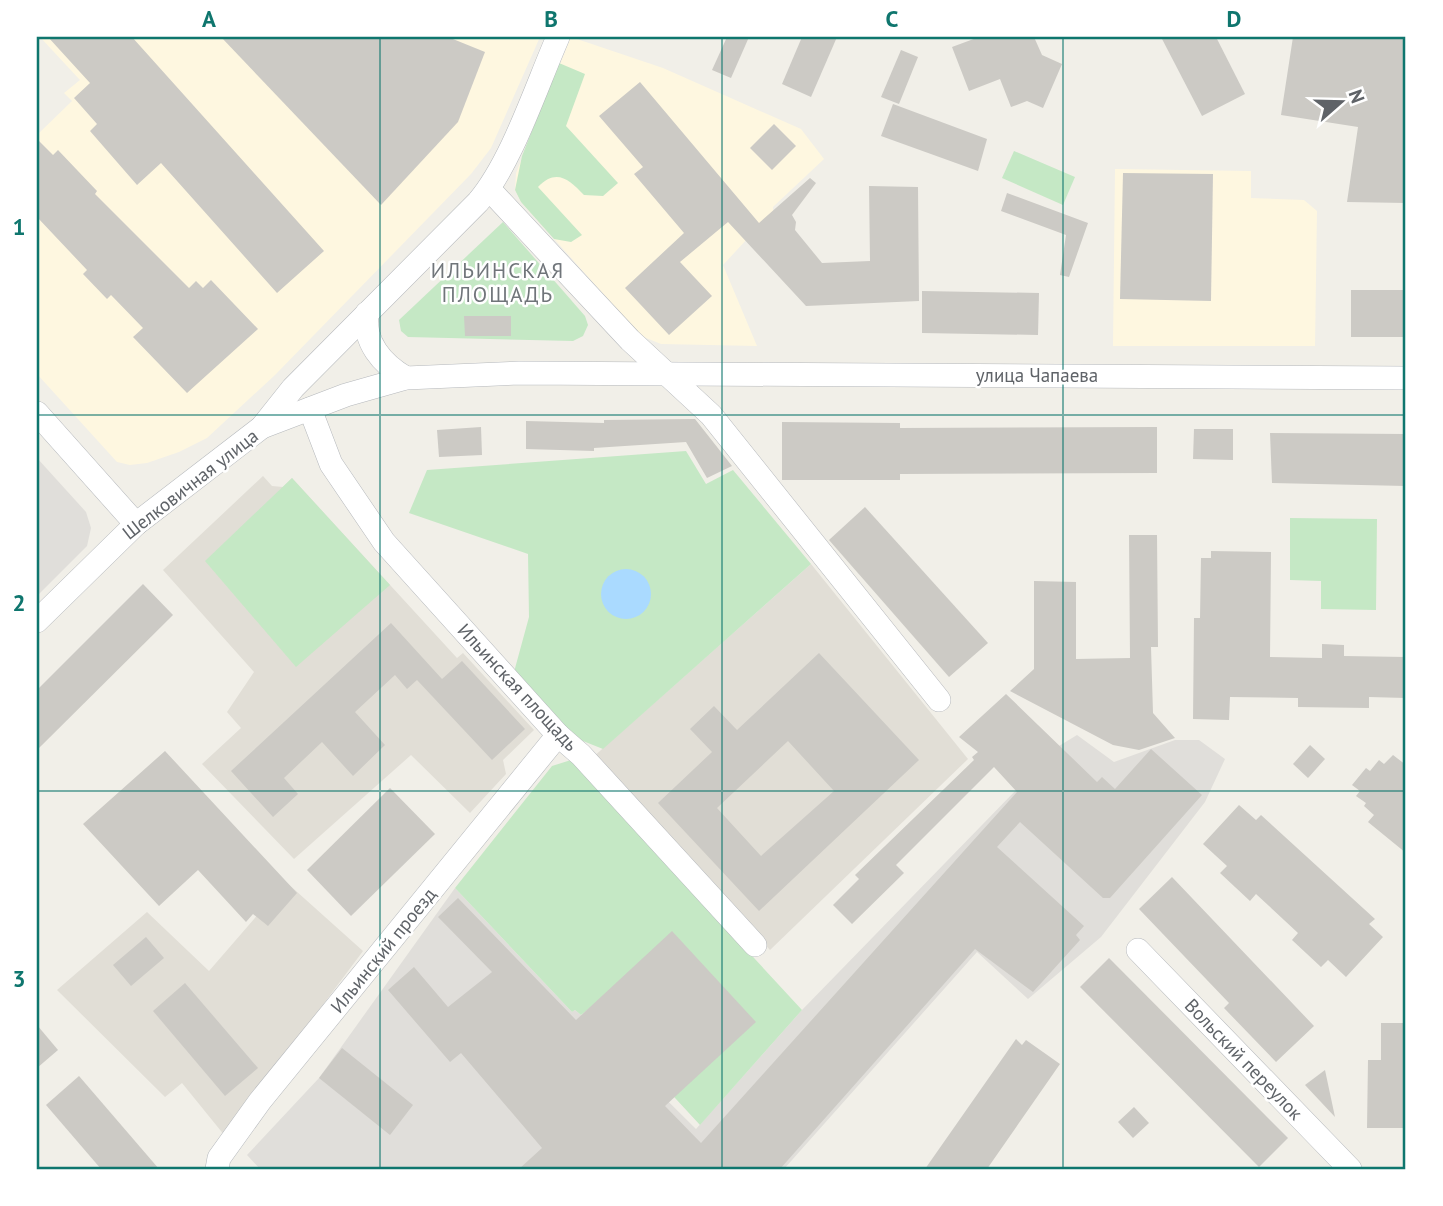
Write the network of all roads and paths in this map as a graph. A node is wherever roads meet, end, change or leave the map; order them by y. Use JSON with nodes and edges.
{"nodes":[{"id":1,"x":558,"y":37,"type":"edge"},
{"id":2,"x":489,"y":188,"type":"junction"},
{"id":3,"x":367,"y":313,"type":"junction"},
{"id":4,"x":667,"y":374,"type":"junction"},
{"id":5,"x":406,"y":378,"type":"junction"},
{"id":6,"x":1406,"y":378,"type":"edge"},
{"id":7,"x":310,"y":409,"type":"junction"},
{"id":8,"x":37,"y":414,"type":"edge"},
{"id":9,"x":262,"y":427,"type":"junction"},
{"id":10,"x":136,"y":524,"type":"junction"},
{"id":11,"x":37,"y":621,"type":"edge"},
{"id":12,"x":939,"y":700,"type":"dead end"},
{"id":13,"x":558,"y":735,"type":"junction"},
{"id":14,"x":755,"y":946,"type":"dead end"},
{"id":15,"x":1138,"y":950,"type":"dead end"},
{"id":16,"x":217,"y":1169,"type":"edge"},
{"id":17,"x":1350,"y":1169,"type":"edge"}],
"edges":[{"from":1,"to":2,"type":"street","name":"Шелковичная улица"},
{"from":2,"to":3,"type":"street","name":"Шелковичная улица"},
{"from":2,"to":4,"type":"street"},
{"from":3,"to":5,"type":"street"},
{"from":3,"to":9,"type":"street","name":"Шелковичная улица"},
{"from":4,"to":5,"type":"street"},
{"from":4,"to":6,"type":"street","name":"улица Чапаева"},
{"from":4,"to":12,"type":"street"},
{"from":5,"to":7,"type":"street"},
{"from":7,"to":9,"type":"street"},
{"from":7,"to":13,"type":"street","name":"Ильинская площадь"},
{"from":8,"to":10,"type":"street"},
{"from":9,"to":10,"type":"street","name":"Шелковичная улица"},
{"from":10,"to":11,"type":"street","name":"Шелковичная улица"},
{"from":13,"to":14,"type":"street","name":"Ильинская площадь"},
{"from":13,"to":16,"type":"street","name":"Ильинский проезд"},
{"from":15,"to":17,"type":"street","name":"Вольский переулок"}]}
